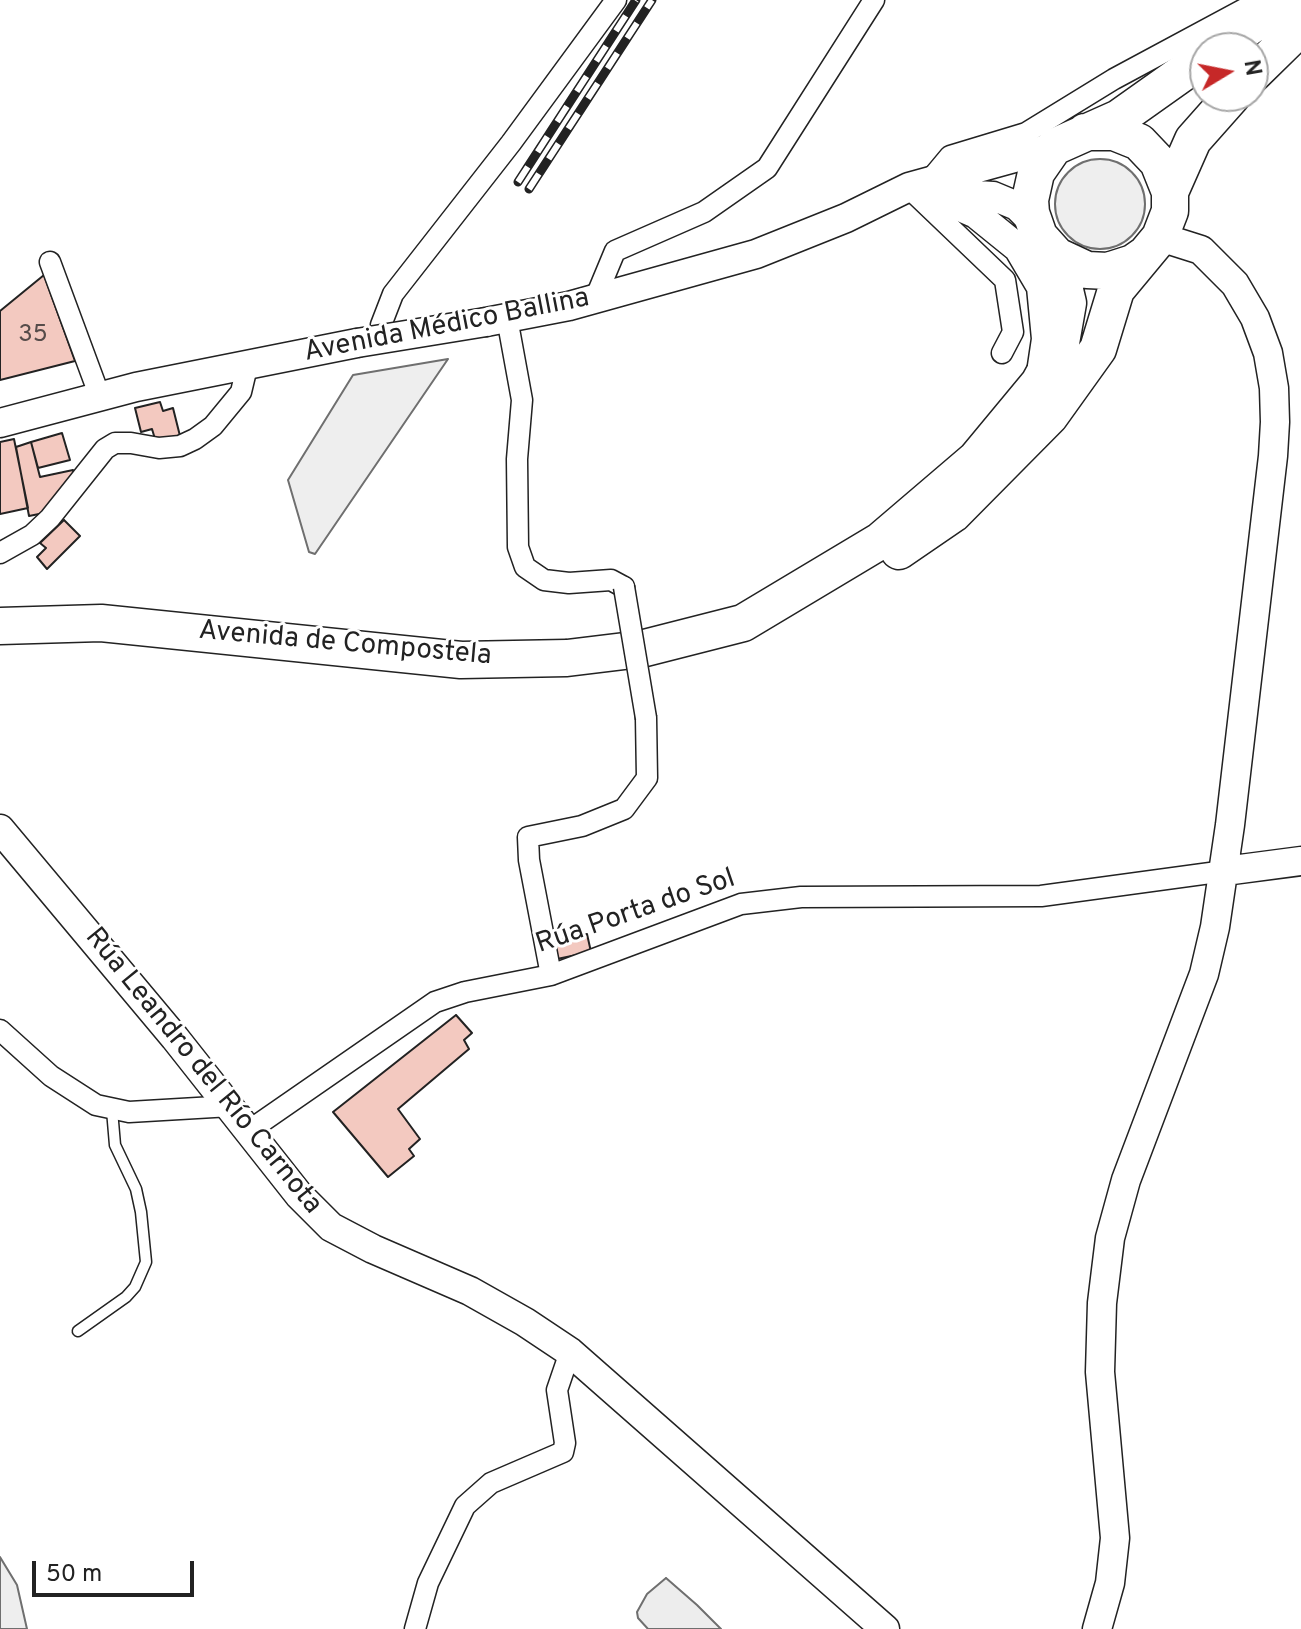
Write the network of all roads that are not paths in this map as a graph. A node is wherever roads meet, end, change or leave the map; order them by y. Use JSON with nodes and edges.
{"nodes":[{"id":1,"x":616,"y":0,"type":"edge"},
{"id":2,"x":874,"y":0,"type":"edge"},
{"id":3,"x":1261,"y":0,"type":"edge"},
{"id":4,"x":1288,"y":0,"type":"edge"},
{"id":5,"x":1301,"y":27,"type":"edge"},
{"id":6,"x":1242,"y":32,"type":"edge"},
{"id":7,"x":1269,"y":58,"type":"edge"},
{"id":8,"x":1189,"y":68,"type":"edge"},
{"id":9,"x":1218,"y":112,"type":"edge"},
{"id":10,"x":1070,"y":140,"type":"junction"},
{"id":11,"x":924,"y":189,"type":"junction"},
{"id":12,"x":1170,"y":192,"type":"junction"},
{"id":13,"x":1033,"y":222,"type":"junction"},
{"id":14,"x":1152,"y":247,"type":"junction"},
{"id":15,"x":1057,"y":256,"type":"junction"},
{"id":16,"x":50,"y":262,"type":"dead end"},
{"id":17,"x":595,"y":299,"type":"junction"},
{"id":18,"x":496,"y":320,"type":"junction"},
{"id":19,"x":370,"y":341,"type":"junction"},
{"id":20,"x":1002,"y":353,"type":"dead end"},
{"id":21,"x":247,"y":367,"type":"junction"},
{"id":22,"x":1039,"y":383,"type":"junction"},
{"id":23,"x":100,"y":397,"type":"junction"},
{"id":24,"x":0,"y":423,"type":"edge"},
{"id":25,"x":0,"y":553,"type":"edge"},
{"id":26,"x":743,"y":623,"type":"junction"},
{"id":27,"x":0,"y":626,"type":"edge"},
{"id":28,"x":0,"y":829,"type":"edge"},
{"id":29,"x":1301,"y":861,"type":"edge"},
{"id":30,"x":1225,"y":871,"type":"junction"},
{"id":31,"x":551,"y":975,"type":"junction"},
{"id":32,"x":0,"y":1030,"type":"edge"},
{"id":33,"x":231,"y":1106,"type":"junction"},
{"id":34,"x":112,"y":1110,"type":"junction"},
{"id":35,"x":250,"y":1130,"type":"junction"},
{"id":36,"x":78,"y":1331,"type":"dead end"},
{"id":37,"x":570,"y":1352,"type":"junction"},
{"id":38,"x":415,"y":1629,"type":"edge"},
{"id":39,"x":885,"y":1629,"type":"edge"},
{"id":40,"x":1097,"y":1629,"type":"edge"}],
"edges":[{"from":1,"to":19,"type":"street"},
{"from":2,"to":17,"type":"street"},
{"from":3,"to":11,"type":"street"},
{"from":4,"to":6,"type":"highway"},
{"from":5,"to":7,"type":"highway"},
{"from":8,"to":10,"type":"highway"},
{"from":9,"to":12,"type":"highway"},
{"from":10,"to":11,"type":"street","name":"Avenida Médico Ballina"},
{"from":10,"to":12,"type":"highway"},
{"from":10,"to":13,"type":"highway"},
{"from":11,"to":13,"type":"street","name":"Avenida Médico Ballina"},
{"from":11,"to":17,"type":"street","name":"Avenida Médico Ballina"},
{"from":11,"to":20,"type":"street"},
{"from":11,"to":22,"type":"street"},
{"from":12,"to":14,"type":"highway"},
{"from":13,"to":15,"type":"highway"},
{"from":14,"to":15,"type":"highway"},
{"from":14,"to":26,"type":"highway"},
{"from":14,"to":30,"type":"street"},
{"from":15,"to":22,"type":"highway","name":"Avenida de Compostela"},
{"from":16,"to":23,"type":"street"},
{"from":17,"to":18,"type":"street","name":"Avenida Médico Ballina"},
{"from":18,"to":19,"type":"street","name":"Avenida Médico Ballina","bridge":true},
{"from":18,"to":31,"type":"street","bridge":true},
{"from":19,"to":21,"type":"street","name":"Avenida Médico Ballina"},
{"from":21,"to":23,"type":"street","name":"Avenida Médico Ballina"},
{"from":21,"to":25,"type":"street"},
{"from":22,"to":26,"type":"highway","name":"Avenida de Compostela"},
{"from":23,"to":24,"type":"street","name":"Avenida Médico Ballina"},
{"from":26,"to":27,"type":"highway","name":"Avenida de Compostela"},
{"from":28,"to":33,"type":"street","name":"Rúa Leandro del Río Carnota"},
{"from":29,"to":30,"type":"street"},
{"from":30,"to":31,"type":"street","name":"Rúa Porta do Sol"},
{"from":30,"to":40,"type":"street"},
{"from":31,"to":35,"type":"street","name":"Rúa Porta do Sol"},
{"from":32,"to":34,"type":"street"},
{"from":33,"to":34,"type":"street"},
{"from":33,"to":35,"type":"street","name":"Rúa Leandro del Río Carnota"},
{"from":34,"to":36,"type":"lane"},
{"from":35,"to":37,"type":"street","name":"Rúa Leandro del Río Carnota"},
{"from":37,"to":38,"type":"street"},
{"from":37,"to":39,"type":"street","name":"Rúa Leandro del Río Carnota"}]}
